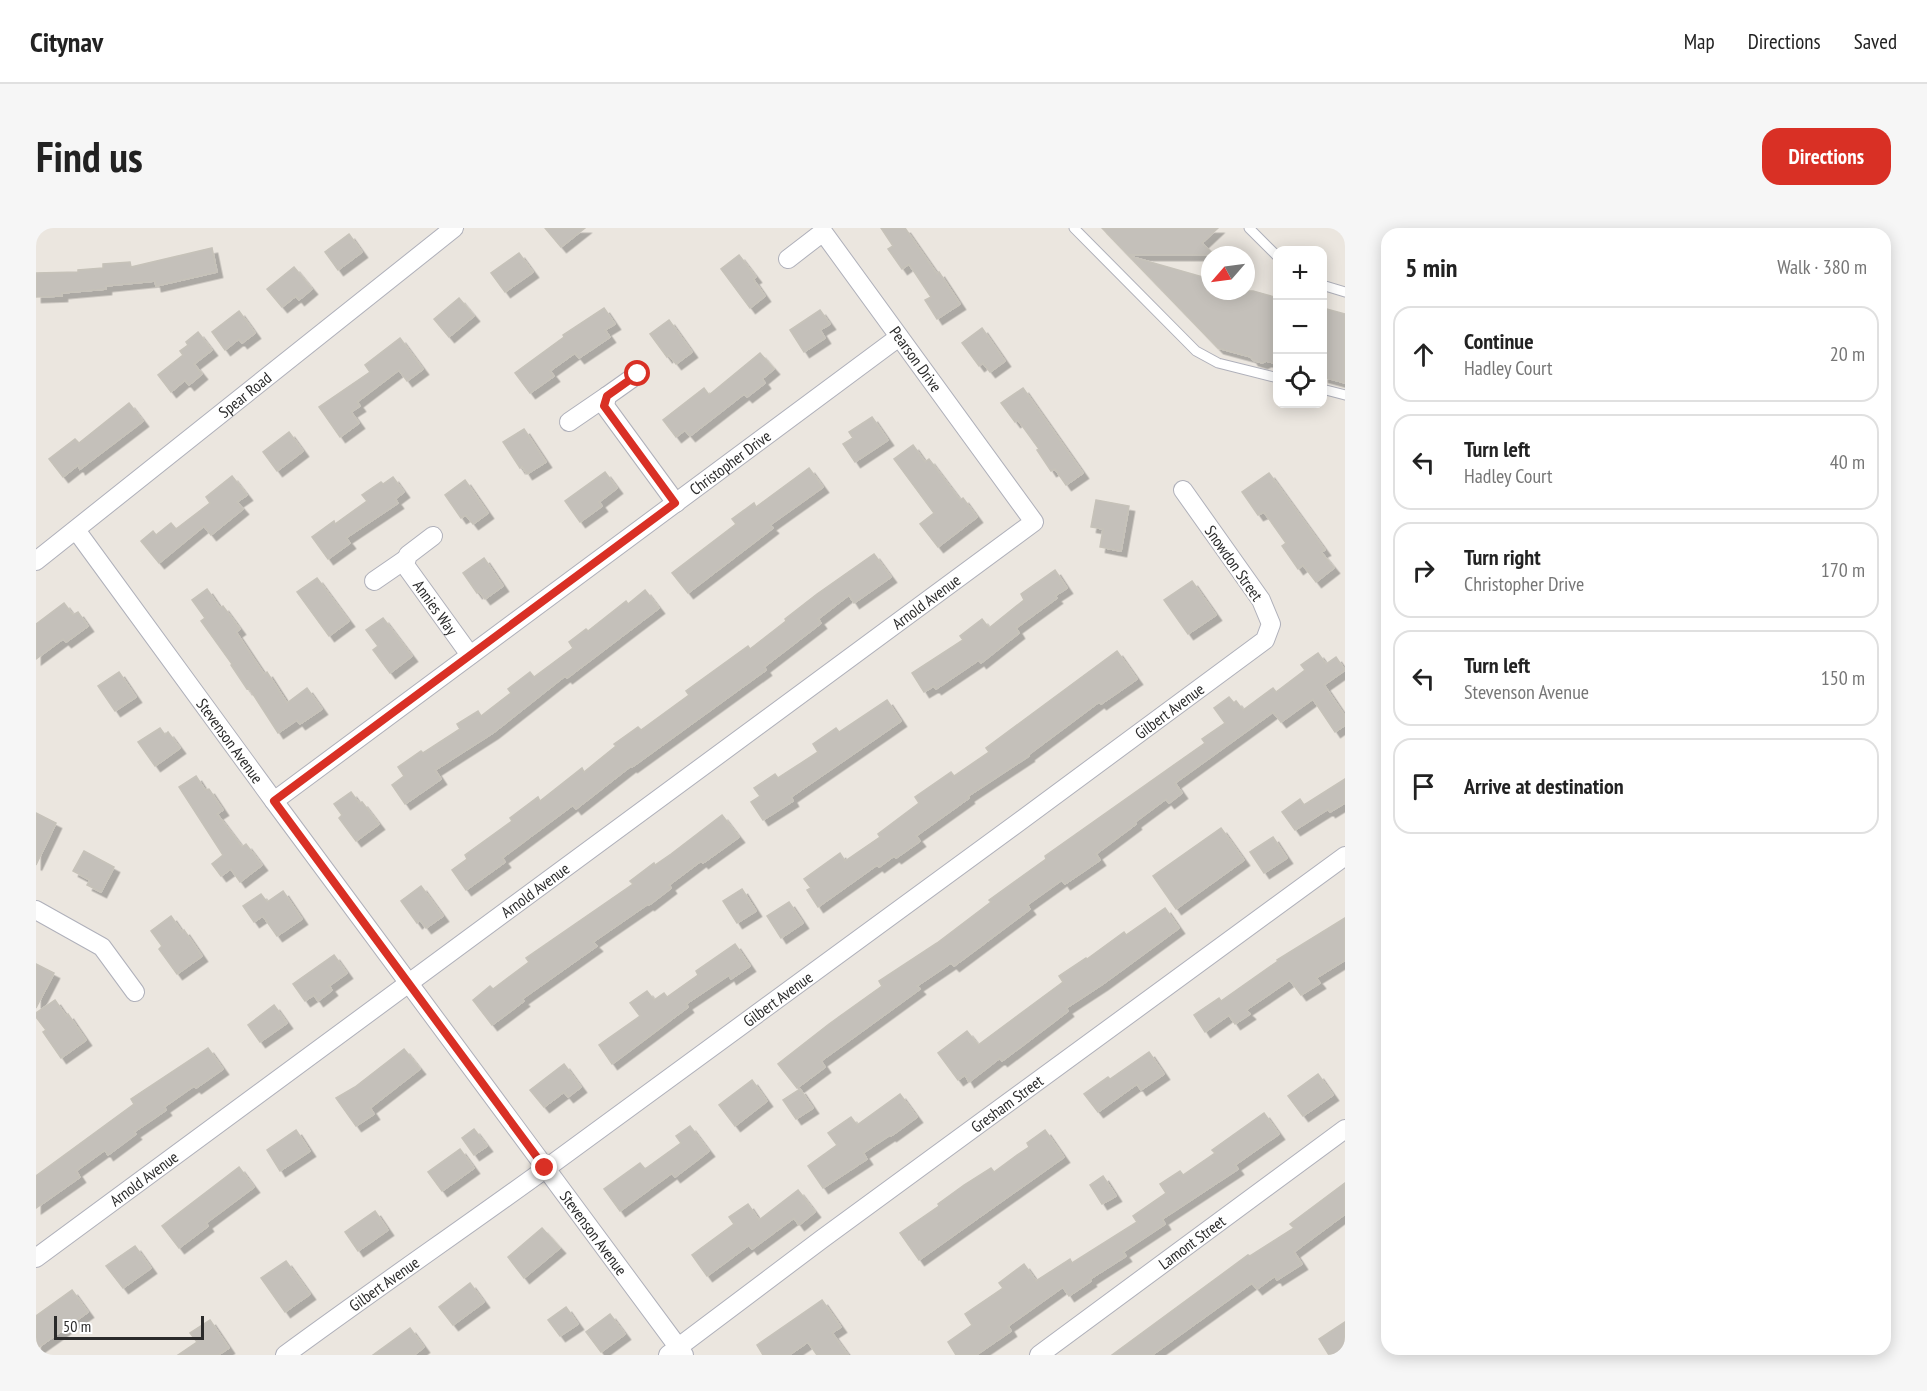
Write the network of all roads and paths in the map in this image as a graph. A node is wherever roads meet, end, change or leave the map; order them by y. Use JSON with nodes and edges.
{"nodes":[{"id":1,"x":454,"y":228,"type":"edge"},
{"id":2,"x":1074,"y":228,"type":"edge"},
{"id":3,"x":1249,"y":228,"type":"edge"},
{"id":4,"x":1273,"y":252,"type":"edge"},
{"id":5,"x":788,"y":259,"type":"dead end"},
{"id":6,"x":1327,"y":286,"type":"edge"},
{"id":7,"x":1345,"y":292,"type":"edge"},
{"id":8,"x":899,"y":337,"type":"junction"},
{"id":9,"x":638,"y":374,"type":"dead end"},
{"id":10,"x":1273,"y":377,"type":"edge"},
{"id":11,"x":1327,"y":390,"type":"edge"},
{"id":12,"x":1345,"y":394,"type":"edge"},
{"id":13,"x":607,"y":396,"type":"junction"},
{"id":14,"x":569,"y":422,"type":"dead end"},
{"id":15,"x":1183,"y":490,"type":"dead end"},
{"id":16,"x":675,"y":503,"type":"junction"},
{"id":17,"x":1034,"y":522,"type":"joint"},
{"id":18,"x":76,"y":530,"type":"junction"},
{"id":19,"x":433,"y":536,"type":"dead end"},
{"id":20,"x":406,"y":559,"type":"junction"},
{"id":21,"x":36,"y":561,"type":"edge"},
{"id":22,"x":374,"y":581,"type":"dead end"},
{"id":23,"x":1265,"y":640,"type":"joint"},
{"id":24,"x":470,"y":655,"type":"junction"},
{"id":25,"x":274,"y":801,"type":"junction"},
{"id":26,"x":1345,"y":856,"type":"edge"},
{"id":27,"x":36,"y":910,"type":"edge"},
{"id":28,"x":408,"y":984,"type":"junction"},
{"id":29,"x":135,"y":992,"type":"dead end"},
{"id":30,"x":1345,"y":1129,"type":"edge"},
{"id":31,"x":545,"y":1168,"type":"junction"},
{"id":32,"x":36,"y":1258,"type":"edge"},
{"id":33,"x":677,"y":1352,"type":"edge"},
{"id":34,"x":285,"y":1355,"type":"edge"},
{"id":35,"x":1039,"y":1355,"type":"edge"}],
"edges":[{"from":1,"to":18,"type":"street","name":"Spear Road"},
{"from":2,"to":10,"type":"lane"},
{"from":3,"to":4,"type":"lane"},
{"from":5,"to":8,"type":"street","name":"Pearson Drive"},
{"from":6,"to":7,"type":"lane"},
{"from":8,"to":16,"type":"street","name":"Christopher Drive"},
{"from":8,"to":17,"type":"street","name":"Pearson Drive"},
{"from":9,"to":13,"type":"street"},
{"from":11,"to":12,"type":"lane"},
{"from":13,"to":14,"type":"street"},
{"from":13,"to":16,"type":"street"},
{"from":15,"to":23,"type":"street","name":"Snowdon Street"},
{"from":16,"to":24,"type":"street","name":"Christopher Drive"},
{"from":17,"to":28,"type":"street","name":"Arnold Avenue"},
{"from":18,"to":21,"type":"street","name":"Spear Road"},
{"from":18,"to":25,"type":"street","name":"Stevenson Avenue"},
{"from":19,"to":20,"type":"street"},
{"from":20,"to":22,"type":"street"},
{"from":20,"to":24,"type":"street","name":"Annies Way"},
{"from":23,"to":31,"type":"street","name":"Gilbert Avenue"},
{"from":24,"to":25,"type":"street","name":"Christopher Drive"},
{"from":25,"to":28,"type":"street","name":"Stevenson Avenue"},
{"from":26,"to":33,"type":"street","name":"Gresham Street"},
{"from":27,"to":29,"type":"street"},
{"from":28,"to":31,"type":"street","name":"Stevenson Avenue"},
{"from":28,"to":32,"type":"street","name":"Arnold Avenue"},
{"from":30,"to":35,"type":"street","name":"Lamont Street"},
{"from":31,"to":33,"type":"street","name":"Stevenson Avenue"},
{"from":31,"to":34,"type":"street","name":"Gilbert Avenue"}]}
